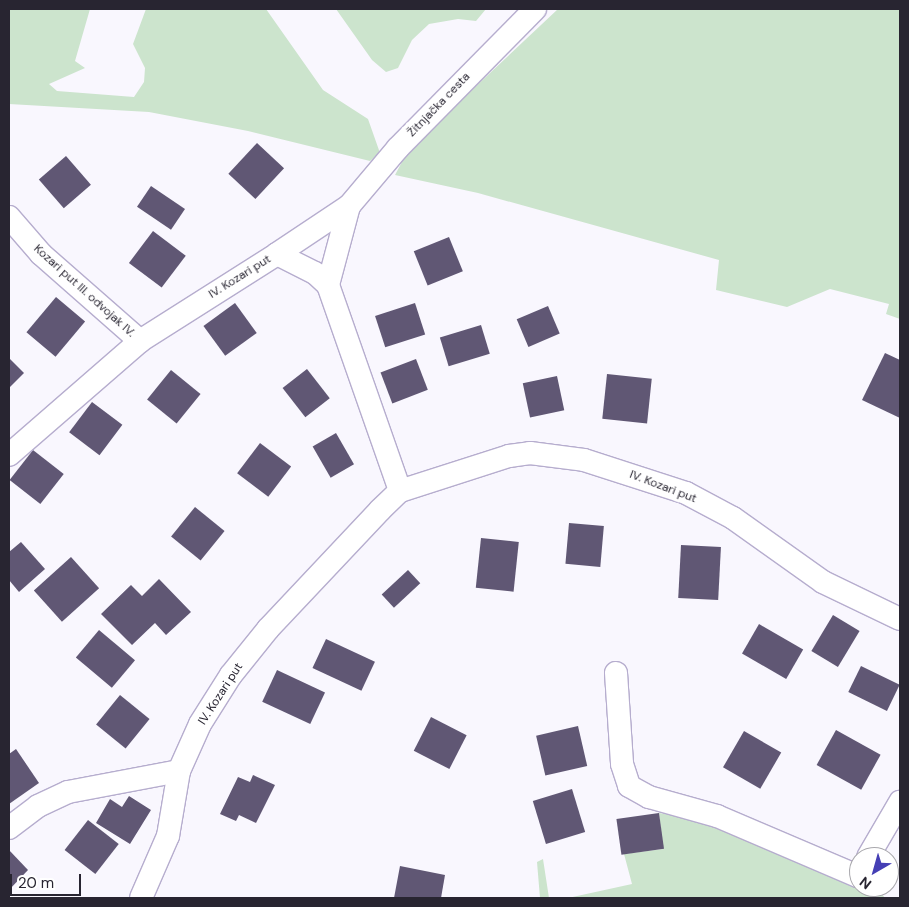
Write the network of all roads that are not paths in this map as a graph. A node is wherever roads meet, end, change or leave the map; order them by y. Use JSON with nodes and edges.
{"nodes":[{"id":1,"x":535,"y":9,"type":"edge"},
{"id":2,"x":349,"y":206,"type":"junction"},
{"id":3,"x":9,"y":217,"type":"edge"},
{"id":4,"x":277,"y":254,"type":"junction"},
{"id":5,"x":328,"y":285,"type":"junction"},
{"id":6,"x":140,"y":341,"type":"junction"},
{"id":7,"x":9,"y":455,"type":"edge"},
{"id":8,"x":400,"y":491,"type":"junction"},
{"id":9,"x":900,"y":619,"type":"edge"},
{"id":10,"x":616,"y":673,"type":"dead end"},
{"id":11,"x":179,"y":771,"type":"junction"},
{"id":12,"x":900,"y":802,"type":"edge"},
{"id":13,"x":9,"y":828,"type":"edge"},
{"id":14,"x":874,"y":847,"type":"edge"},
{"id":15,"x":849,"y":872,"type":"edge"},
{"id":16,"x":140,"y":898,"type":"edge"}],
"edges":[{"from":1,"to":2,"type":"street","name":"Žitnjačka cesta"},
{"from":2,"to":4,"type":"street"},
{"from":2,"to":5,"type":"street"},
{"from":3,"to":6,"type":"street","name":"Kozari put III. odvojak IV."},
{"from":4,"to":5,"type":"street","name":"IV. Kozari put"},
{"from":4,"to":6,"type":"street","name":"IV. Kozari put"},
{"from":5,"to":8,"type":"street"},
{"from":6,"to":7,"type":"street","name":"IV. Kozari put"},
{"from":8,"to":9,"type":"street","name":"IV. Kozari put"},
{"from":8,"to":11,"type":"street","name":"IV. Kozari put"},
{"from":10,"to":15,"type":"street"},
{"from":11,"to":13,"type":"street"},
{"from":11,"to":16,"type":"street","name":"IV. Kozari put"},
{"from":12,"to":14,"type":"street"}]}
